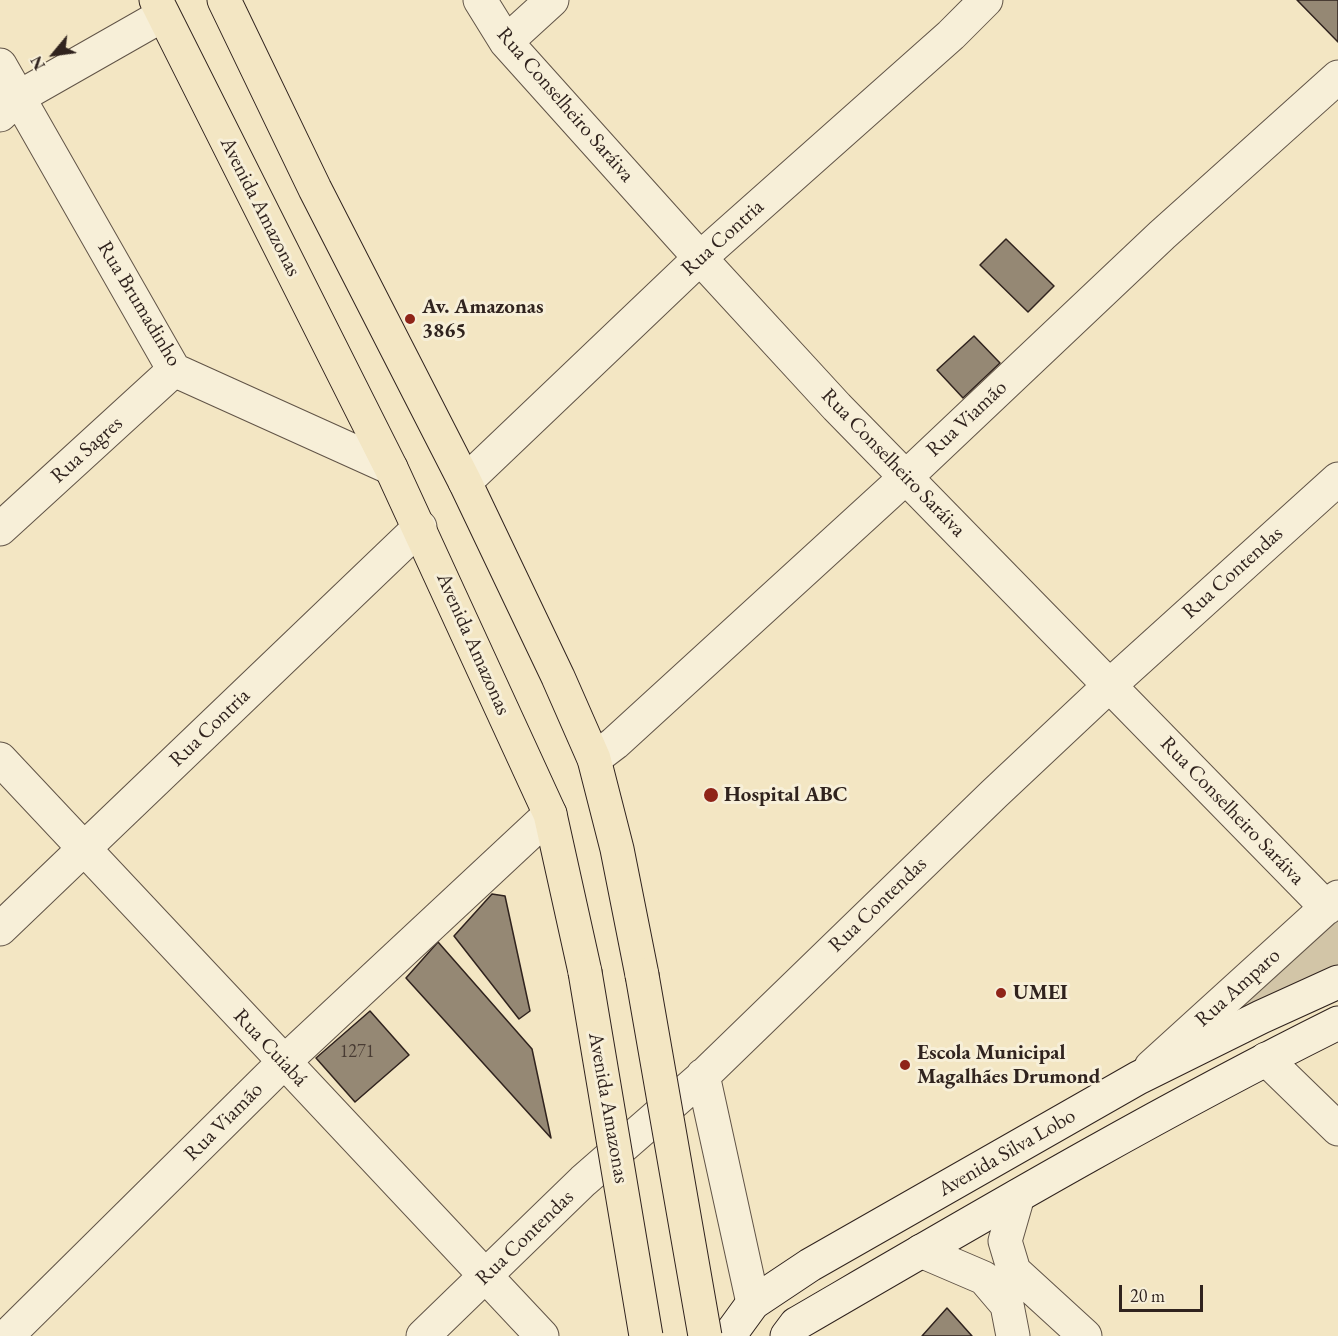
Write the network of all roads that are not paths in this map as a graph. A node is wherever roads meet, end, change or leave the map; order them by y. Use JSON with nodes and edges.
{"nodes":[{"id":1,"x":225,"y":0,"type":"edge"},
{"id":2,"x":480,"y":0,"type":"edge"},
{"id":3,"x":552,"y":0,"type":"edge"},
{"id":4,"x":986,"y":0,"type":"edge"},
{"id":5,"x":160,"y":7,"type":"edge"},
{"id":6,"x":506,"y":42,"type":"junction"},
{"id":7,"x":0,"y":65,"type":"edge"},
{"id":8,"x":1338,"y":76,"type":"edge"},
{"id":9,"x":9,"y":106,"type":"edge"},
{"id":10,"x":700,"y":258,"type":"junction"},
{"id":11,"x":174,"y":370,"type":"junction"},
{"id":12,"x":391,"y":468,"type":"junction"},
{"id":13,"x":905,"y":478,"type":"junction"},
{"id":14,"x":1338,"y":479,"type":"edge"},
{"id":15,"x":465,"y":482,"type":"junction"},
{"id":16,"x":420,"y":527,"type":"junction"},
{"id":17,"x":0,"y":529,"type":"edge"},
{"id":18,"x":1109,"y":686,"type":"junction"},
{"id":19,"x":0,"y":759,"type":"edge"},
{"id":20,"x":594,"y":759,"type":"junction"},
{"id":21,"x":550,"y":814,"type":"junction"},
{"id":22,"x":83,"y":849,"type":"junction"},
{"id":23,"x":1332,"y":903,"type":"edge"},
{"id":24,"x":0,"y":929,"type":"edge"},
{"id":25,"x":1338,"y":982,"type":"edge"},
{"id":26,"x":1261,"y":1017,"type":"junction"},
{"id":27,"x":1338,"y":1023,"type":"edge"},
{"id":28,"x":1266,"y":1059,"type":"junction"},
{"id":29,"x":283,"y":1063,"type":"junction"},
{"id":30,"x":703,"y":1075,"type":"junction"},
{"id":31,"x":1138,"y":1078,"type":"junction"},
{"id":32,"x":1338,"y":1129,"type":"edge"},
{"id":33,"x":1018,"y":1196,"type":"junction"},
{"id":34,"x":921,"y":1251,"type":"junction"},
{"id":35,"x":487,"y":1276,"type":"junction"},
{"id":36,"x":753,"y":1303,"type":"junction"},
{"id":37,"x":1072,"y":1334,"type":"edge"},
{"id":38,"x":7,"y":1336,"type":"edge"},
{"id":39,"x":423,"y":1336,"type":"edge"},
{"id":40,"x":542,"y":1336,"type":"edge"},
{"id":41,"x":646,"y":1336,"type":"edge"},
{"id":42,"x":705,"y":1336,"type":"edge"},
{"id":43,"x":729,"y":1336,"type":"edge"},
{"id":44,"x":786,"y":1336,"type":"edge"},
{"id":45,"x":1013,"y":1336,"type":"edge"}],
"edges":[{"from":1,"to":15,"type":"main road"},
{"from":2,"to":6,"type":"street","name":"Rua Conselheiro Saráiva"},
{"from":3,"to":6,"type":"street"},
{"from":4,"to":10,"type":"street","name":"Rua Contria"},
{"from":5,"to":9,"type":"street"},
{"from":5,"to":12,"type":"main road","name":"Avenida Amazonas"},
{"from":6,"to":10,"type":"street","name":"Rua Conselheiro Saráiva"},
{"from":7,"to":9,"type":"street","name":"Rua Brumadinho"},
{"from":8,"to":13,"type":"street","name":"Rua Viamão"},
{"from":9,"to":11,"type":"street","name":"Rua Brumadinho"},
{"from":10,"to":13,"type":"street","name":"Rua Conselheiro Saráiva"},
{"from":10,"to":15,"type":"street","name":"Rua Contria"},
{"from":11,"to":12,"type":"street","name":"Rua Brumadinho"},
{"from":11,"to":17,"type":"street","name":"Rua Sagres"},
{"from":12,"to":16,"type":"main road","name":"Avenida Amazonas"},
{"from":13,"to":18,"type":"street","name":"Rua Conselheiro Saráiva"},
{"from":13,"to":20,"type":"street","name":"Rua Viamão"},
{"from":14,"to":18,"type":"street","name":"Rua Contendas"},
{"from":15,"to":20,"type":"main road"},
{"from":16,"to":21,"type":"main road","name":"Avenida Amazonas"},
{"from":16,"to":22,"type":"street","name":"Rua Contria"},
{"from":18,"to":23,"type":"street","name":"Rua Conselheiro Saráiva"},
{"from":18,"to":30,"type":"street","name":"Rua Contendas"},
{"from":19,"to":22,"type":"street","name":"Rua Cuiabá"},
{"from":20,"to":42,"type":"main road","bridge":true},
{"from":21,"to":29,"type":"street","name":"Rua Viamão"},
{"from":21,"to":41,"type":"main road","name":"Avenida Amazonas","bridge":true},
{"from":22,"to":24,"type":"street","name":"Rua Contria"},
{"from":22,"to":29,"type":"street","name":"Rua Cuiabá"},
{"from":23,"to":31,"type":"street","name":"Rua Amparo"},
{"from":25,"to":26,"type":"street","name":"Avenida Silva Lobo"},
{"from":26,"to":28,"type":"street"},
{"from":26,"to":31,"type":"street","name":"Avenida Silva Lobo"},
{"from":27,"to":28,"type":"street","name":"Avenida Silva Lobo"},
{"from":28,"to":32,"type":"street"},
{"from":28,"to":33,"type":"street","name":"Avenida Silva Lobo"},
{"from":29,"to":35,"type":"street","name":"Rua Cuiabá"},
{"from":29,"to":38,"type":"street","name":"Rua Viamão"},
{"from":30,"to":35,"type":"street","name":"Rua Contendas"},
{"from":30,"to":36,"type":"street"},
{"from":31,"to":36,"type":"street","name":"Avenida Silva Lobo"},
{"from":33,"to":34,"type":"street","name":"Avenida Silva Lobo"},
{"from":33,"to":37,"type":"street"},
{"from":34,"to":44,"type":"street","name":"Avenida Silva Lobo"},
{"from":34,"to":45,"type":"street"},
{"from":35,"to":39,"type":"street","name":"Rua Contendas"},
{"from":35,"to":40,"type":"street","name":"Rua Cuiabá"},
{"from":36,"to":43,"type":"street","name":"Avenida Silva Lobo"}]}
